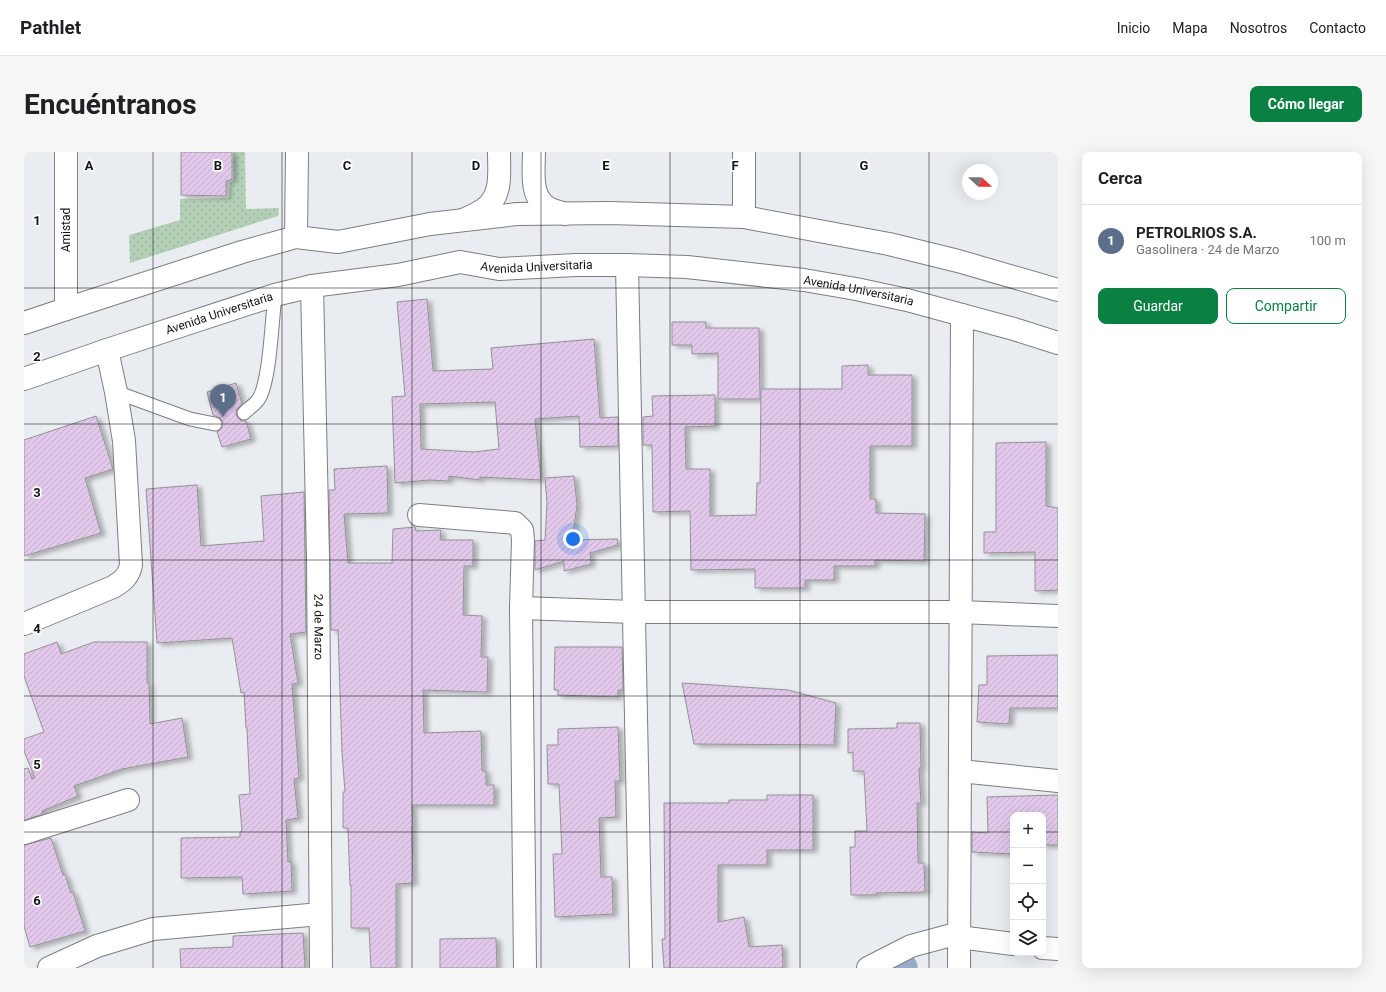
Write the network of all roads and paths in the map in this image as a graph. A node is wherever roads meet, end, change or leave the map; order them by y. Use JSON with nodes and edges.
{"nodes":[{"id":1,"x":66,"y":152,"type":"edge"},
{"id":2,"x":297,"y":152,"type":"edge"},
{"id":3,"x":499,"y":152,"type":"edge"},
{"id":4,"x":512,"y":152,"type":"edge"},
{"id":5,"x":521,"y":152,"type":"edge"},
{"id":6,"x":534,"y":152,"type":"edge"},
{"id":7,"x":744,"y":152,"type":"edge"},
{"id":8,"x":565,"y":214,"type":"junction"},
{"id":9,"x":744,"y":217,"type":"junction"},
{"id":10,"x":463,"y":220,"type":"junction"},
{"id":11,"x":296,"y":237,"type":"junction"},
{"id":12,"x":627,"y":265,"type":"junction"},
{"id":13,"x":312,"y":286,"type":"junction"},
{"id":14,"x":1058,"y":290,"type":"edge"},
{"id":15,"x":274,"y":295,"type":"junction"},
{"id":16,"x":66,"y":308,"type":"junction"},
{"id":17,"x":962,"y":315,"type":"junction"},
{"id":18,"x":24,"y":323,"type":"edge"},
{"id":19,"x":1058,"y":343,"type":"edge"},
{"id":20,"x":107,"y":350,"type":"junction"},
{"id":21,"x":24,"y":379,"type":"edge"},
{"id":22,"x":116,"y":392,"type":"junction"},
{"id":23,"x":244,"y":413,"type":"dead end"},
{"id":24,"x":215,"y":424,"type":"dead end"},
{"id":25,"x":419,"y":515,"type":"dead end"},
{"id":26,"x":521,"y":608,"type":"junction"},
{"id":27,"x":634,"y":612,"type":"junction"},
{"id":28,"x":960,"y":612,"type":"junction"},
{"id":29,"x":1058,"y":616,"type":"edge"},
{"id":30,"x":24,"y":624,"type":"edge"},
{"id":31,"x":960,"y":771,"type":"junction"},
{"id":32,"x":1058,"y":781,"type":"edge"},
{"id":33,"x":128,"y":800,"type":"dead end"},
{"id":34,"x":24,"y":833,"type":"edge"},
{"id":35,"x":320,"y":914,"type":"junction"},
{"id":36,"x":959,"y":935,"type":"junction"},
{"id":37,"x":1010,"y":944,"type":"edge"},
{"id":38,"x":1046,"y":948,"type":"edge"},
{"id":39,"x":1058,"y":950,"type":"edge"},
{"id":40,"x":49,"y":968,"type":"edge"},
{"id":41,"x":321,"y":968,"type":"edge"},
{"id":42,"x":525,"y":968,"type":"edge"},
{"id":43,"x":641,"y":968,"type":"edge"},
{"id":44,"x":868,"y":968,"type":"edge"},
{"id":45,"x":959,"y":968,"type":"edge"}],
"edges":[{"from":1,"to":16,"type":"street","name":"Amistad"},
{"from":2,"to":11,"type":"street"},
{"from":3,"to":10,"type":"street"},
{"from":4,"to":5,"type":"street"},
{"from":6,"to":8,"type":"street"},
{"from":7,"to":9,"type":"street"},
{"from":8,"to":9,"type":"street"},
{"from":8,"to":10,"type":"street"},
{"from":9,"to":14,"type":"street"},
{"from":10,"to":11,"type":"street"},
{"from":11,"to":16,"type":"street"},
{"from":12,"to":13,"type":"street","name":"Avenida Universitaria"},
{"from":12,"to":17,"type":"street","name":"Avenida Universitaria"},
{"from":12,"to":27,"type":"street"},
{"from":13,"to":15,"type":"street","name":"Avenida Universitaria"},
{"from":13,"to":35,"type":"street","name":"24 de Marzo"},
{"from":15,"to":20,"type":"street","name":"Avenida Universitaria"},
{"from":15,"to":23,"type":"lane"},
{"from":16,"to":18,"type":"street"},
{"from":17,"to":19,"type":"street","name":"Avenida Universitaria"},
{"from":17,"to":28,"type":"street"},
{"from":20,"to":21,"type":"street","name":"Avenida Universitaria"},
{"from":20,"to":22,"type":"street"},
{"from":22,"to":24,"type":"lane"},
{"from":22,"to":30,"type":"street"},
{"from":25,"to":26,"type":"street"},
{"from":26,"to":27,"type":"street"},
{"from":26,"to":42,"type":"street"},
{"from":27,"to":28,"type":"street"},
{"from":27,"to":43,"type":"street"},
{"from":28,"to":29,"type":"street"},
{"from":28,"to":31,"type":"street"},
{"from":31,"to":32,"type":"street"},
{"from":31,"to":36,"type":"street"},
{"from":33,"to":34,"type":"street"},
{"from":35,"to":40,"type":"street"},
{"from":35,"to":41,"type":"street","name":"24 de Marzo"},
{"from":36,"to":37,"type":"street"},
{"from":36,"to":44,"type":"street"},
{"from":36,"to":45,"type":"street"},
{"from":38,"to":39,"type":"street"}]}
